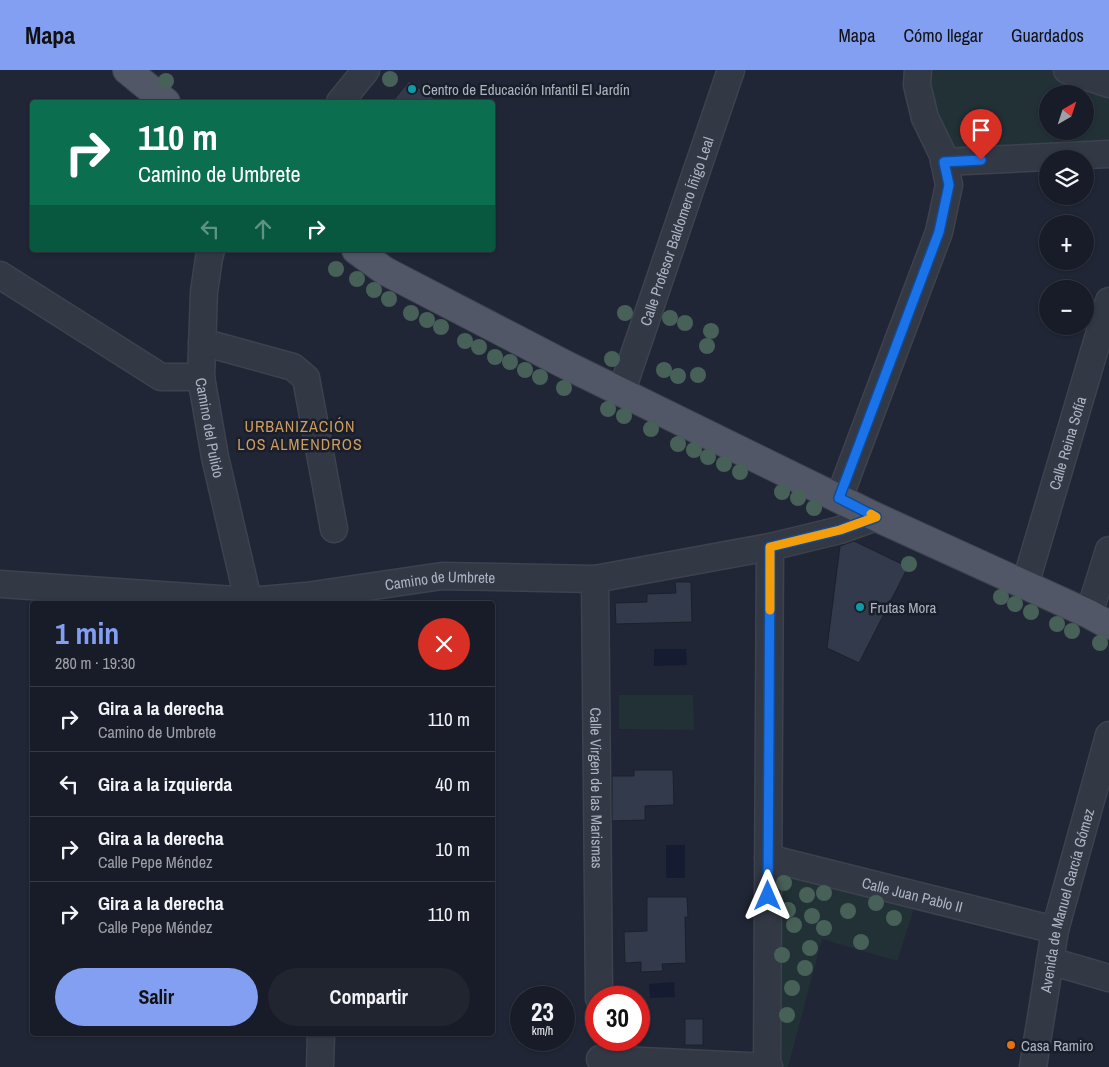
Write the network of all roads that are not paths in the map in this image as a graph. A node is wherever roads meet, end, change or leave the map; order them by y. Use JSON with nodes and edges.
{"nodes":[{"id":1,"x":127,"y":70,"type":"edge"},
{"id":2,"x":366,"y":70,"type":"edge"},
{"id":3,"x":731,"y":70,"type":"edge"},
{"id":4,"x":918,"y":70,"type":"edge"},
{"id":5,"x":1067,"y":70,"type":"edge"},
{"id":6,"x":1109,"y":84,"type":"edge"},
{"id":7,"x":164,"y":100,"type":"edge"},
{"id":8,"x":342,"y":100,"type":"edge"},
{"id":9,"x":1109,"y":154,"type":"edge"},
{"id":10,"x":944,"y":162,"type":"junction"},
{"id":11,"x":210,"y":252,"type":"edge"},
{"id":12,"x":359,"y":252,"type":"edge"},
{"id":13,"x":0,"y":275,"type":"edge"},
{"id":14,"x":1109,"y":301,"type":"edge"},
{"id":15,"x":202,"y":342,"type":"junction"},
{"id":16,"x":200,"y":377,"type":"junction"},
{"id":17,"x":621,"y":393,"type":"junction"},
{"id":18,"x":839,"y":498,"type":"junction"},
{"id":19,"x":876,"y":517,"type":"junction"},
{"id":20,"x":334,"y":529,"type":"dead end"},
{"id":21,"x":770,"y":547,"type":"junction"},
{"id":22,"x":1109,"y":550,"type":"edge"},
{"id":23,"x":595,"y":579,"type":"junction"},
{"id":24,"x":0,"y":584,"type":"edge"},
{"id":25,"x":1025,"y":585,"type":"junction"},
{"id":26,"x":235,"y":601,"type":"edge"},
{"id":27,"x":249,"y":601,"type":"edge"},
{"id":28,"x":258,"y":601,"type":"edge"},
{"id":29,"x":1099,"y":620,"type":"edge"},
{"id":30,"x":1109,"y":735,"type":"edge"},
{"id":31,"x":768,"y":858,"type":"junction"},
{"id":32,"x":1055,"y":930,"type":"junction"},
{"id":33,"x":1050,"y":961,"type":"junction"},
{"id":34,"x":1109,"y":978,"type":"edge"},
{"id":35,"x":599,"y":986,"type":"edge"},
{"id":36,"x":321,"y":1036,"type":"edge"},
{"id":37,"x":600,"y":1055,"type":"edge"},
{"id":38,"x":320,"y":1067,"type":"edge"},
{"id":39,"x":768,"y":1067,"type":"edge"},
{"id":40,"x":1033,"y":1067,"type":"edge"}],
"edges":[{"from":1,"to":7,"type":"main road"},
{"from":2,"to":8,"type":"street"},
{"from":3,"to":17,"type":"street","name":"Calle Profesor Baldomero Íñigo Leal"},
{"from":4,"to":10,"type":"street"},
{"from":5,"to":6,"type":"street"},
{"from":9,"to":10,"type":"street"},
{"from":10,"to":18,"type":"street"},
{"from":11,"to":15,"type":"street","name":"Camino del Pulido"},
{"from":12,"to":17,"type":"main road"},
{"from":13,"to":16,"type":"street"},
{"from":14,"to":25,"type":"street","name":"Calle Reina Sofía"},
{"from":15,"to":16,"type":"street","name":"Camino del Pulido"},
{"from":15,"to":20,"type":"street"},
{"from":16,"to":27,"type":"street","name":"Camino del Pulido"},
{"from":17,"to":18,"type":"main road"},
{"from":18,"to":19,"type":"main road"},
{"from":19,"to":21,"type":"street","name":"Camino de Umbrete"},
{"from":19,"to":25,"type":"main road"},
{"from":21,"to":23,"type":"street","name":"Camino de Umbrete"},
{"from":21,"to":31,"type":"street"},
{"from":22,"to":29,"type":"street"},
{"from":23,"to":28,"type":"street","name":"Camino de Umbrete"},
{"from":23,"to":35,"type":"street","name":"Calle Virgen de las Marismas"},
{"from":24,"to":26,"type":"street","name":"Camino de Umbrete"},
{"from":25,"to":29,"type":"main road"},
{"from":30,"to":32,"type":"street","name":"Avenida de Manuel García Gómez"},
{"from":31,"to":32,"type":"street","name":"Calle Juan Pablo II"},
{"from":31,"to":39,"type":"street"},
{"from":32,"to":33,"type":"street","name":"Avenida de Manuel García Gómez"},
{"from":33,"to":34,"type":"street"},
{"from":33,"to":40,"type":"street","name":"Avenida de Manuel García Gómez"},
{"from":36,"to":38,"type":"street"},
{"from":37,"to":39,"type":"street"}]}
